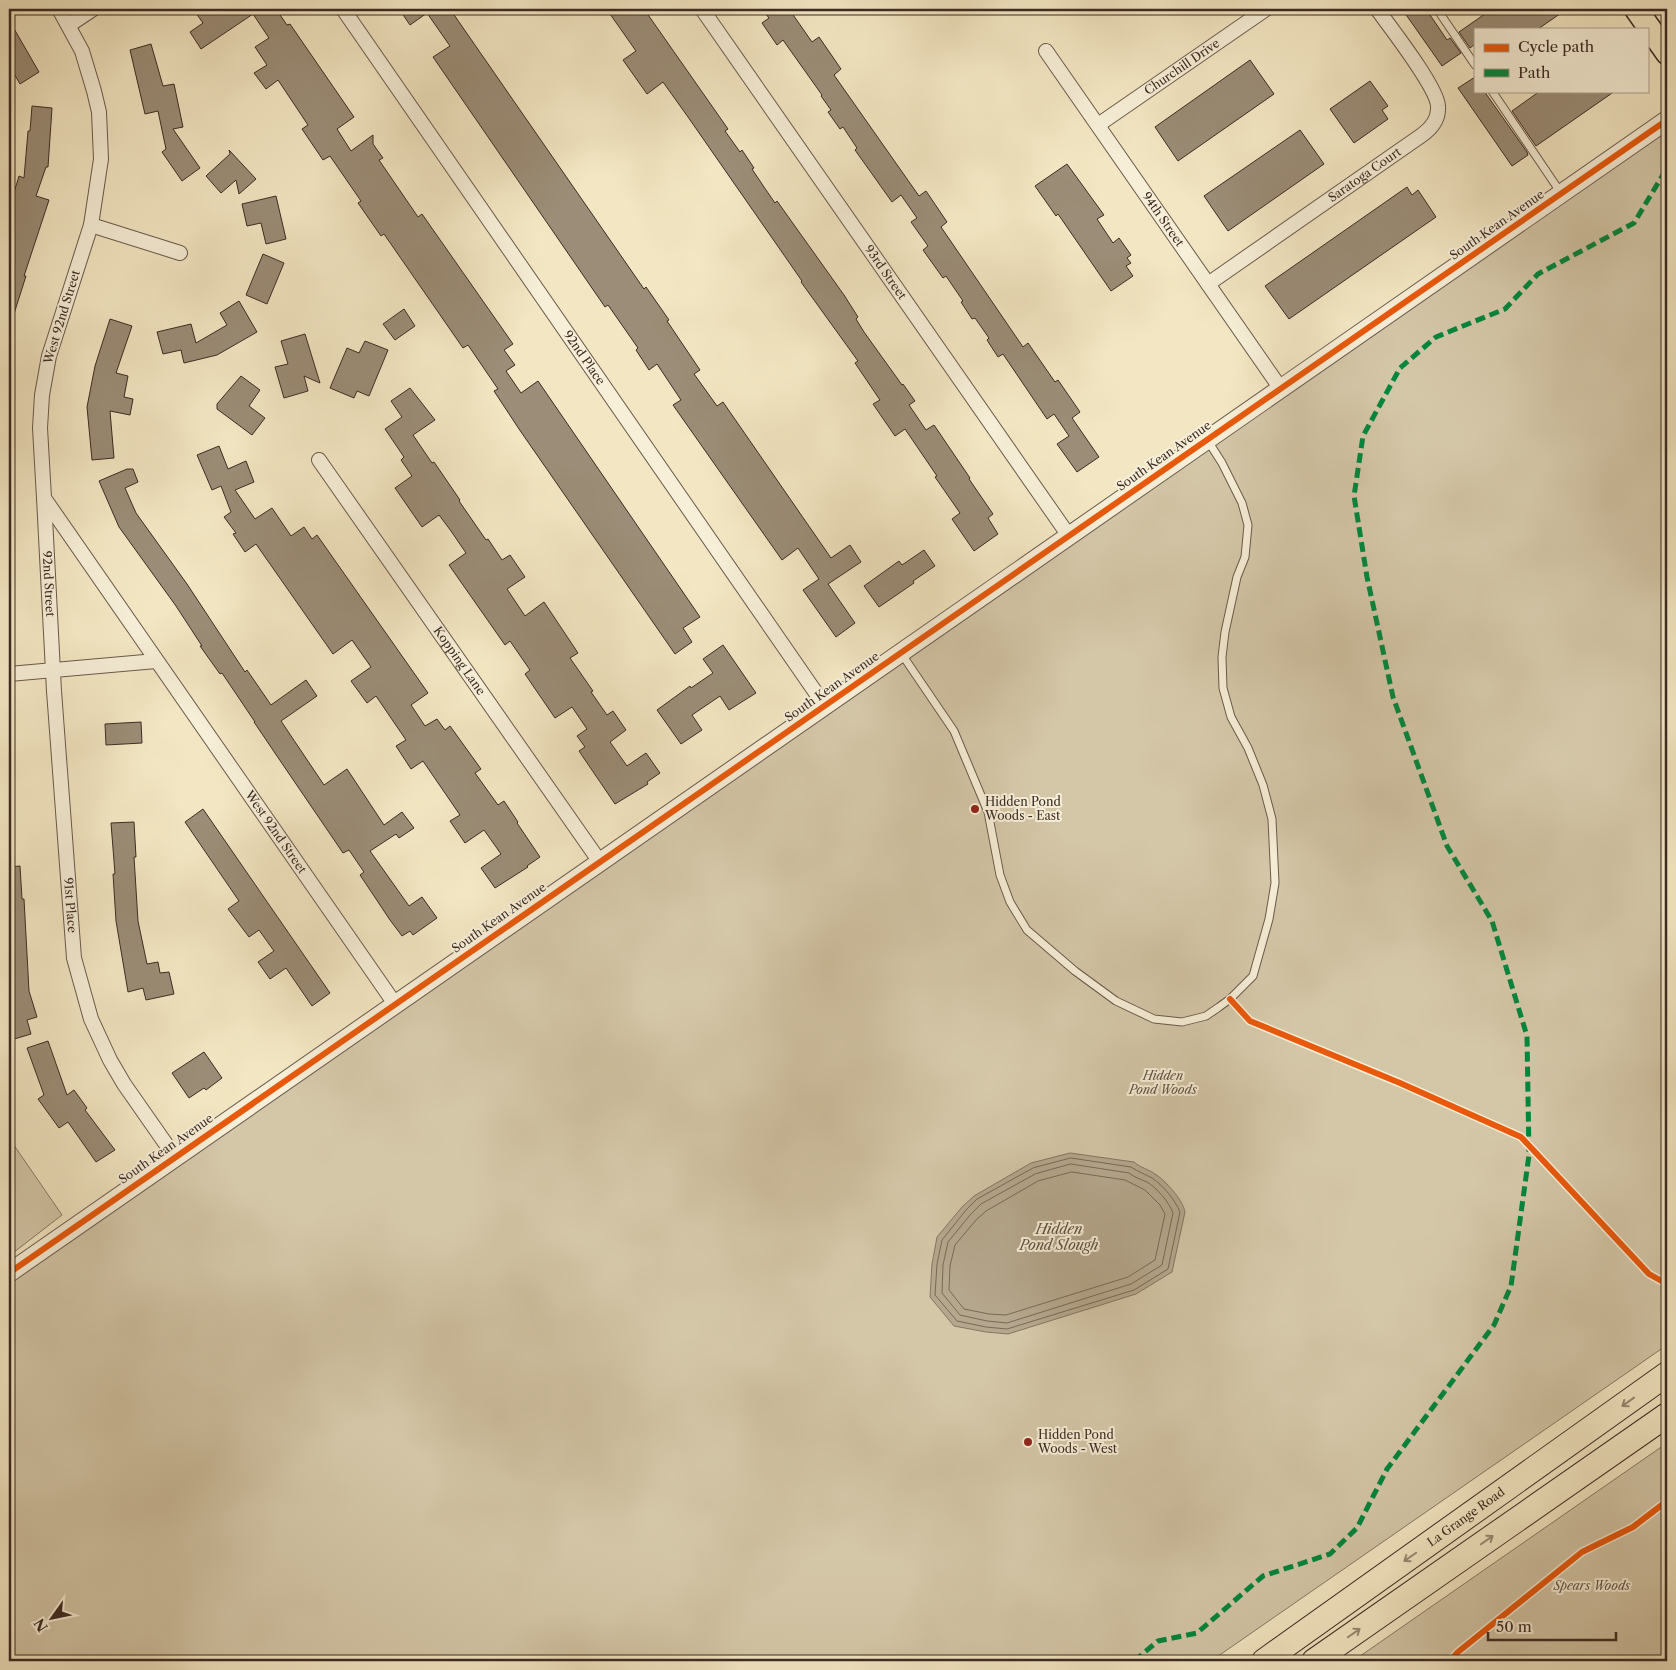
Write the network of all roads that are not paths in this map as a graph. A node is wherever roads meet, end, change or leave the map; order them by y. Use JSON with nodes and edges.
{"nodes":[{"id":1,"x":59,"y":9,"type":"edge"},
{"id":2,"x":93,"y":9,"type":"edge"},
{"id":3,"x":343,"y":9,"type":"edge"},
{"id":4,"x":702,"y":9,"type":"edge"},
{"id":5,"x":1266,"y":9,"type":"edge"},
{"id":6,"x":1377,"y":9,"type":"edge"},
{"id":7,"x":1437,"y":9,"type":"edge"},
{"id":8,"x":1636,"y":9,"type":"edge"},
{"id":9,"x":69,"y":25,"type":"junction"},
{"id":10,"x":1046,"y":51,"type":"dead end"},
{"id":11,"x":1667,"y":53,"type":"edge"},
{"id":12,"x":1474,"y":64,"type":"edge"},
{"id":13,"x":1494,"y":92,"type":"edge"},
{"id":14,"x":1667,"y":120,"type":"edge"},
{"id":15,"x":1098,"y":125,"type":"junction"},
{"id":16,"x":1562,"y":194,"type":"junction"},
{"id":17,"x":91,"y":225,"type":"junction"},
{"id":18,"x":180,"y":253,"type":"dead end"},
{"id":19,"x":1208,"y":284,"type":"junction"},
{"id":20,"x":1281,"y":389,"type":"junction"},
{"id":21,"x":1207,"y":440,"type":"junction"},
{"id":22,"x":319,"y":460,"type":"dead end"},
{"id":23,"x":44,"y":498,"type":"junction"},
{"id":24,"x":1069,"y":536,"type":"junction"},
{"id":25,"x":901,"y":652,"type":"junction"},
{"id":26,"x":156,"y":661,"type":"junction"},
{"id":27,"x":54,"y":671,"type":"junction"},
{"id":28,"x":9,"y":674,"type":"edge"},
{"id":29,"x":825,"y":706,"type":"junction"},
{"id":30,"x":600,"y":862,"type":"junction"},
{"id":31,"x":395,"y":1004,"type":"junction"},
{"id":32,"x":175,"y":1157,"type":"junction"},
{"id":33,"x":9,"y":1273,"type":"edge"},
{"id":34,"x":1667,"y":1374,"type":"edge"},
{"id":35,"x":1667,"y":1415,"type":"edge"},
{"id":36,"x":1264,"y":1661,"type":"edge"},
{"id":37,"x":1314,"y":1661,"type":"edge"}],
"edges":[{"from":1,"to":9,"type":"street","name":"West 92nd Street"},
{"from":2,"to":9,"type":"street"},
{"from":3,"to":29,"type":"street","name":"92nd Place"},
{"from":4,"to":24,"type":"street","name":"93rd Street"},
{"from":5,"to":15,"type":"street","name":"Churchill Drive"},
{"from":6,"to":19,"type":"street","name":"Saratoga Court"},
{"from":7,"to":12,"type":"lane"},
{"from":8,"to":11,"type":"main road"},
{"from":9,"to":17,"type":"street","name":"West 92nd Street"},
{"from":10,"to":15,"type":"street","name":"94th Street"},
{"from":13,"to":16,"type":"lane"},
{"from":14,"to":16,"type":"street","name":"South Kean Avenue"},
{"from":15,"to":19,"type":"street","name":"94th Street"},
{"from":16,"to":20,"type":"street","name":"South Kean Avenue"},
{"from":17,"to":18,"type":"street"},
{"from":17,"to":23,"type":"street","name":"West 92nd Street"},
{"from":19,"to":20,"type":"street","name":"94th Street"},
{"from":20,"to":21,"type":"street","name":"South Kean Avenue"},
{"from":21,"to":24,"type":"street","name":"South Kean Avenue"},
{"from":21,"to":25,"type":"lane"},
{"from":22,"to":30,"type":"street","name":"Kopping Lane"},
{"from":23,"to":26,"type":"street","name":"West 92nd Street"},
{"from":23,"to":27,"type":"street","name":"92nd Street"},
{"from":24,"to":25,"type":"street","name":"South Kean Avenue"},
{"from":25,"to":29,"type":"street","name":"South Kean Avenue"},
{"from":26,"to":27,"type":"street"},
{"from":26,"to":31,"type":"street","name":"West 92nd Street"},
{"from":27,"to":28,"type":"street"},
{"from":27,"to":32,"type":"street","name":"91st Place"},
{"from":29,"to":30,"type":"street","name":"South Kean Avenue"},
{"from":30,"to":31,"type":"street","name":"South Kean Avenue"},
{"from":31,"to":32,"type":"street","name":"South Kean Avenue"},
{"from":32,"to":33,"type":"street","name":"South Kean Avenue"},
{"from":34,"to":36,"type":"highway","name":"La Grange Road","one_way":true},
{"from":37,"to":35,"type":"highway","one_way":true}]}
